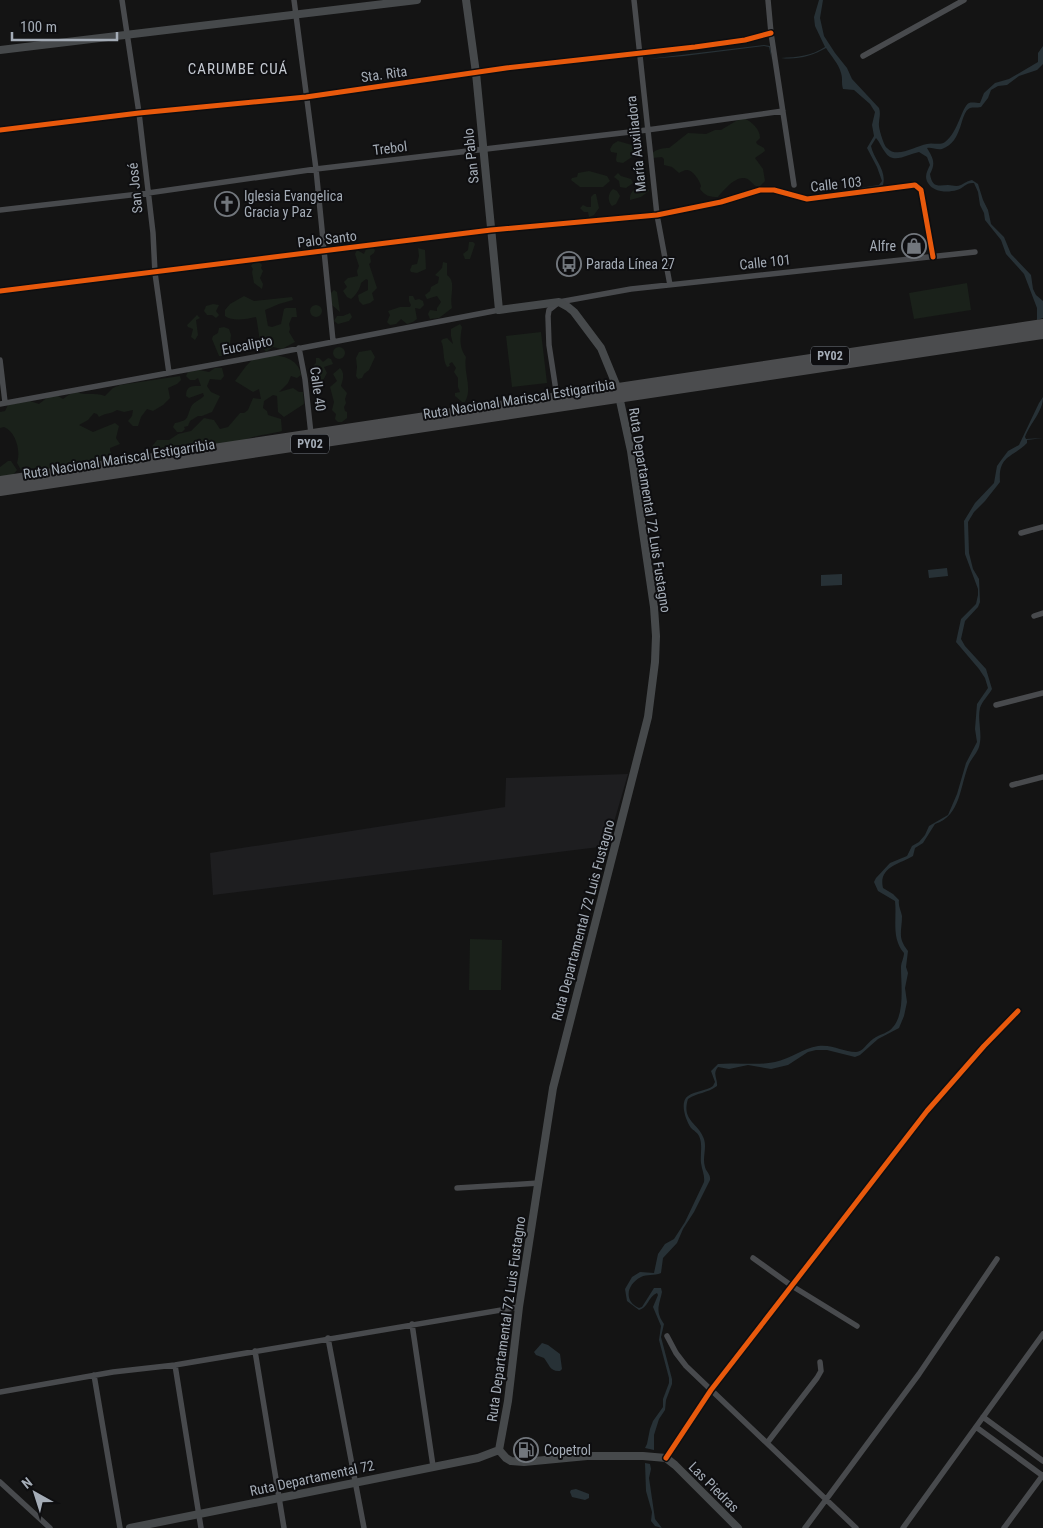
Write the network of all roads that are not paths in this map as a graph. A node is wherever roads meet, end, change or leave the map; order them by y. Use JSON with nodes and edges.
{"nodes":[{"id":1,"x":122,"y":0,"type":"edge"},
{"id":2,"x":294,"y":0,"type":"edge"},
{"id":3,"x":417,"y":0,"type":"edge"},
{"id":4,"x":466,"y":0,"type":"edge"},
{"id":5,"x":634,"y":0,"type":"edge"},
{"id":6,"x":768,"y":0,"type":"edge"},
{"id":7,"x":964,"y":0,"type":"edge"},
{"id":8,"x":296,"y":13,"type":"junction"},
{"id":9,"x":771,"y":33,"type":"junction"},
{"id":10,"x":126,"y":34,"type":"junction"},
{"id":11,"x":0,"y":50,"type":"edge"},
{"id":12,"x":640,"y":54,"type":"junction"},
{"id":13,"x":863,"y":56,"type":"dead end"},
{"id":14,"x":476,"y":73,"type":"junction"},
{"id":15,"x":306,"y":97,"type":"junction"},
{"id":16,"x":783,"y":111,"type":"junction"},
{"id":17,"x":139,"y":113,"type":"junction"},
{"id":18,"x":0,"y":130,"type":"edge"},
{"id":19,"x":646,"y":130,"type":"junction"},
{"id":20,"x":483,"y":150,"type":"junction"},
{"id":21,"x":316,"y":170,"type":"junction"},
{"id":22,"x":794,"y":186,"type":"dead end"},
{"id":23,"x":148,"y":193,"type":"junction"},
{"id":24,"x":0,"y":210,"type":"edge"},
{"id":25,"x":657,"y":215,"type":"junction"},
{"id":26,"x":491,"y":230,"type":"junction"},
{"id":27,"x":324,"y":251,"type":"junction"},
{"id":28,"x":975,"y":252,"type":"dead end"},
{"id":29,"x":933,"y":257,"type":"junction"},
{"id":30,"x":155,"y":273,"type":"junction"},
{"id":31,"x":670,"y":286,"type":"junction"},
{"id":32,"x":0,"y":291,"type":"edge"},
{"id":33,"x":559,"y":302,"type":"junction"},
{"id":34,"x":499,"y":310,"type":"junction"},
{"id":35,"x":1043,"y":324,"type":"edge"},
{"id":36,"x":1043,"y":334,"type":"edge"},
{"id":37,"x":333,"y":341,"type":"junction"},
{"id":38,"x":299,"y":348,"type":"junction"},
{"id":39,"x":0,"y":360,"type":"edge"},
{"id":40,"x":169,"y":373,"type":"junction"},
{"id":41,"x":618,"y":392,"type":"junction"},
{"id":42,"x":557,"y":397,"type":"junction"},
{"id":43,"x":3,"y":403,"type":"edge"},
{"id":44,"x":311,"y":434,"type":"junction"},
{"id":45,"x":0,"y":481,"type":"edge"},
{"id":46,"x":0,"y":491,"type":"edge"},
{"id":47,"x":1043,"y":527,"type":"edge"},
{"id":48,"x":1021,"y":533,"type":"dead end"},
{"id":49,"x":1043,"y":613,"type":"edge"},
{"id":50,"x":1034,"y":616,"type":"dead end"},
{"id":51,"x":1043,"y":693,"type":"edge"},
{"id":52,"x":996,"y":706,"type":"dead end"},
{"id":53,"x":1043,"y":777,"type":"edge"},
{"id":54,"x":1012,"y":785,"type":"dead end"},
{"id":55,"x":1018,"y":1011,"type":"dead end"},
{"id":56,"x":538,"y":1183,"type":"junction"},
{"id":57,"x":458,"y":1188,"type":"dead end"},
{"id":58,"x":753,"y":1258,"type":"dead end"},
{"id":59,"x":998,"y":1260,"type":"dead end"},
{"id":60,"x":792,"y":1286,"type":"junction"},
{"id":61,"x":519,"y":1307,"type":"junction"},
{"id":62,"x":412,"y":1324,"type":"junction"},
{"id":63,"x":857,"y":1326,"type":"dead end"},
{"id":64,"x":1043,"y":1334,"type":"edge"},
{"id":65,"x":667,"y":1336,"type":"dead end"},
{"id":66,"x":328,"y":1338,"type":"junction"},
{"id":67,"x":255,"y":1351,"type":"junction"},
{"id":68,"x":820,"y":1362,"type":"dead end"},
{"id":69,"x":175,"y":1365,"type":"junction"},
{"id":70,"x":94,"y":1375,"type":"junction"},
{"id":71,"x":711,"y":1390,"type":"junction"},
{"id":72,"x":0,"y":1392,"type":"edge"},
{"id":73,"x":983,"y":1417,"type":"junction"},
{"id":74,"x":976,"y":1426,"type":"junction"},
{"id":75,"x":767,"y":1443,"type":"junction"},
{"id":76,"x":499,"y":1450,"type":"junction"},
{"id":77,"x":666,"y":1458,"type":"junction"},
{"id":78,"x":1043,"y":1461,"type":"edge"},
{"id":79,"x":433,"y":1466,"type":"junction"},
{"id":80,"x":1043,"y":1475,"type":"edge"},
{"id":81,"x":0,"y":1482,"type":"edge"},
{"id":82,"x":355,"y":1482,"type":"junction"},
{"id":83,"x":278,"y":1498,"type":"junction"},
{"id":84,"x":827,"y":1500,"type":"junction"},
{"id":85,"x":199,"y":1514,"type":"junction"},
{"id":86,"x":50,"y":1528,"type":"edge"},
{"id":87,"x":120,"y":1528,"type":"edge"},
{"id":88,"x":130,"y":1528,"type":"edge"},
{"id":89,"x":201,"y":1528,"type":"edge"},
{"id":90,"x":284,"y":1528,"type":"edge"},
{"id":91,"x":364,"y":1528,"type":"edge"},
{"id":92,"x":738,"y":1528,"type":"edge"},
{"id":93,"x":805,"y":1528,"type":"edge"},
{"id":94,"x":856,"y":1528,"type":"edge"},
{"id":95,"x":903,"y":1528,"type":"edge"},
{"id":96,"x":1004,"y":1528,"type":"edge"}],
"edges":[{"from":1,"to":10,"type":"street","name":"San José"},
{"from":2,"to":8,"type":"street"},
{"from":3,"to":8,"type":"main road"},
{"from":4,"to":14,"type":"main road","name":"San Pablo"},
{"from":5,"to":12,"type":"street","name":"María Auxiliadora"},
{"from":6,"to":9,"type":"street"},
{"from":7,"to":13,"type":"street"},
{"from":8,"to":10,"type":"main road"},
{"from":8,"to":15,"type":"street"},
{"from":9,"to":12,"type":"street","name":"Sta. Rita"},
{"from":9,"to":16,"type":"street"},
{"from":10,"to":11,"type":"main road"},
{"from":10,"to":17,"type":"street","name":"San José"},
{"from":12,"to":14,"type":"street","name":"Sta. Rita"},
{"from":12,"to":19,"type":"street","name":"María Auxiliadora"},
{"from":14,"to":15,"type":"street","name":"Sta. Rita"},
{"from":14,"to":20,"type":"main road","name":"San Pablo"},
{"from":15,"to":17,"type":"street","name":"Sta. Rita"},
{"from":15,"to":21,"type":"street"},
{"from":16,"to":19,"type":"street","name":"Trebol"},
{"from":16,"to":22,"type":"street"},
{"from":17,"to":18,"type":"street","name":"Sta. Rita"},
{"from":17,"to":23,"type":"street","name":"San José"},
{"from":19,"to":20,"type":"street","name":"Trebol"},
{"from":19,"to":25,"type":"street","name":"María Auxiliadora"},
{"from":20,"to":21,"type":"street","name":"Trebol"},
{"from":20,"to":26,"type":"main road","name":"San Pablo"},
{"from":21,"to":23,"type":"street","name":"Trebol"},
{"from":21,"to":27,"type":"street"},
{"from":23,"to":24,"type":"street","name":"Trebol"},
{"from":23,"to":30,"type":"street","name":"San José"},
{"from":25,"to":26,"type":"street","name":"Palo Santo"},
{"from":25,"to":29,"type":"street","name":"Calle 103"},
{"from":25,"to":31,"type":"street","name":"María Auxiliadora"},
{"from":26,"to":27,"type":"street","name":"Palo Santo"},
{"from":26,"to":34,"type":"main road","name":"San Pablo"},
{"from":27,"to":30,"type":"street","name":"Palo Santo"},
{"from":27,"to":37,"type":"street"},
{"from":28,"to":29,"type":"street","name":"Calle 101"},
{"from":29,"to":31,"type":"street","name":"Calle 101"},
{"from":30,"to":32,"type":"street","name":"Palo Santo"},
{"from":30,"to":40,"type":"street","name":"San José"},
{"from":31,"to":33,"type":"street","name":"Calle 101"},
{"from":33,"to":34,"type":"main road"},
{"from":33,"to":41,"type":"main road","name":"Ruta Departamental 72 Luis Fustagno"},
{"from":33,"to":42,"type":"street"},
{"from":34,"to":37,"type":"street","name":"Eucalipto"},
{"from":35,"to":41,"type":"highway","name":"Ruta Nacional Mariscal Estigarribia","number":"PY02"},
{"from":36,"to":41,"type":"highway","name":"Ruta Nacional Mariscal Estigarribia","number":"PY02"},
{"from":37,"to":38,"type":"street","name":"Eucalipto"},
{"from":38,"to":40,"type":"street","name":"Eucalipto"},
{"from":38,"to":44,"type":"street","name":"Calle 40"},
{"from":39,"to":43,"type":"street"},
{"from":40,"to":43,"type":"street","name":"Eucalipto"},
{"from":41,"to":42,"type":"highway","name":"Ruta Nacional Mariscal Estigarribia","number":"PY02"},
{"from":41,"to":46,"type":"highway","name":"Ruta Nacional Mariscal Estigarribia","number":"PY02"},
{"from":41,"to":56,"type":"main road","name":"Ruta Departamental 72 Luis Fustagno"},
{"from":42,"to":44,"type":"highway","name":"Ruta Nacional Mariscal Estigarribia","number":"PY02"},
{"from":44,"to":45,"type":"highway","name":"Ruta Nacional Mariscal Estigarribia","number":"PY02"},
{"from":47,"to":48,"type":"street"},
{"from":49,"to":50,"type":"street"},
{"from":51,"to":52,"type":"street"},
{"from":53,"to":54,"type":"street"},
{"from":55,"to":60,"type":"street"},
{"from":56,"to":57,"type":"street"},
{"from":56,"to":61,"type":"main road","name":"Ruta Departamental 72 Luis Fustagno"},
{"from":58,"to":60,"type":"street"},
{"from":59,"to":84,"type":"street"},
{"from":60,"to":63,"type":"street"},
{"from":60,"to":71,"type":"street"},
{"from":61,"to":62,"type":"street"},
{"from":61,"to":76,"type":"main road","name":"Ruta Departamental 72 Luis Fustagno"},
{"from":62,"to":66,"type":"street"},
{"from":62,"to":79,"type":"street"},
{"from":64,"to":73,"type":"street"},
{"from":65,"to":71,"type":"street"},
{"from":66,"to":67,"type":"street"},
{"from":66,"to":82,"type":"street"},
{"from":67,"to":69,"type":"street"},
{"from":67,"to":83,"type":"street"},
{"from":68,"to":75,"type":"street"},
{"from":69,"to":70,"type":"street"},
{"from":69,"to":85,"type":"street"},
{"from":70,"to":72,"type":"street"},
{"from":70,"to":87,"type":"street"},
{"from":71,"to":75,"type":"street"},
{"from":71,"to":77,"type":"street"},
{"from":73,"to":74,"type":"street"},
{"from":73,"to":78,"type":"street"},
{"from":74,"to":80,"type":"street"},
{"from":74,"to":95,"type":"street"},
{"from":75,"to":84,"type":"street"},
{"from":76,"to":77,"type":"main road"},
{"from":76,"to":79,"type":"main road","name":"Ruta Departamental 72"},
{"from":77,"to":92,"type":"main road","name":"Las Piedras"},
{"from":79,"to":82,"type":"main road","name":"Ruta Departamental 72"},
{"from":80,"to":96,"type":"street"},
{"from":81,"to":86,"type":"street"},
{"from":82,"to":83,"type":"main road","name":"Ruta Departamental 72"},
{"from":82,"to":91,"type":"street"},
{"from":83,"to":85,"type":"main road","name":"Ruta Departamental 72"},
{"from":83,"to":90,"type":"street"},
{"from":84,"to":93,"type":"street"},
{"from":84,"to":94,"type":"street"},
{"from":85,"to":88,"type":"main road","name":"Ruta Departamental 72"},
{"from":85,"to":89,"type":"street"}]}
